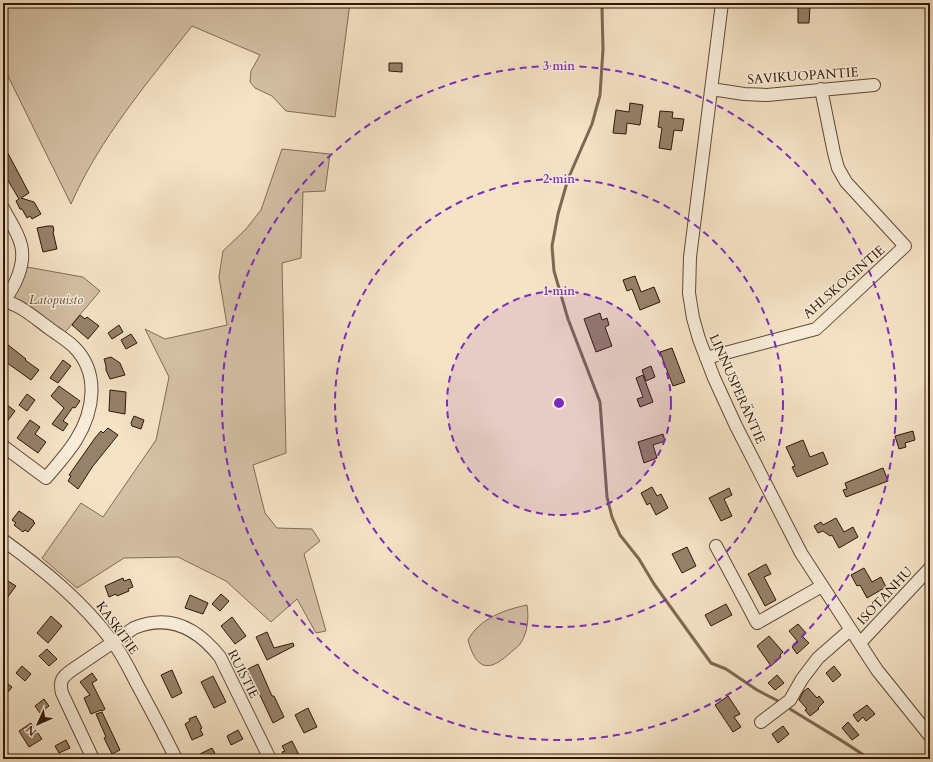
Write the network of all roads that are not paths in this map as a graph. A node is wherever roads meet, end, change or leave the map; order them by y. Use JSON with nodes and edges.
{"nodes":[{"id":1,"x":722,"y":3,"type":"edge"},
{"id":2,"x":874,"y":85,"type":"dead end"},
{"id":3,"x":711,"y":89,"type":"junction"},
{"id":4,"x":822,"y":90,"type":"junction"},
{"id":5,"x":3,"y":208,"type":"edge"},
{"id":6,"x":4,"y":301,"type":"edge"},
{"id":7,"x":706,"y":358,"type":"junction"},
{"id":8,"x":3,"y":446,"type":"edge"},
{"id":9,"x":3,"y":540,"type":"edge"},
{"id":10,"x":716,"y":546,"type":"dead end"},
{"id":11,"x":930,"y":568,"type":"edge"},
{"id":12,"x":822,"y":586,"type":"junction"},
{"id":13,"x":850,"y":630,"type":"junction"},
{"id":14,"x":860,"y":643,"type":"junction"},
{"id":15,"x":109,"y":645,"type":"junction"},
{"id":16,"x":761,"y":722,"type":"dead end"},
{"id":17,"x":930,"y":736,"type":"edge"},
{"id":18,"x":93,"y":759,"type":"edge"},
{"id":19,"x":176,"y":759,"type":"edge"},
{"id":20,"x":270,"y":759,"type":"edge"}],
"edges":[{"from":1,"to":3,"type":"street","name":"LINNUSPERÄNTIE"},
{"from":2,"to":4,"type":"street","name":"SAVIKUOPANTIE"},
{"from":3,"to":4,"type":"street","name":"SAVIKUOPANTIE"},
{"from":3,"to":7,"type":"street","name":"LINNUSPERÄNTIE"},
{"from":4,"to":7,"type":"street","name":"AHLSKOGINTIE"},
{"from":5,"to":6,"type":"street"},
{"from":6,"to":8,"type":"street"},
{"from":7,"to":12,"type":"street","name":"LINNUSPERÄNTIE"},
{"from":9,"to":15,"type":"street","name":"KASKITIE"},
{"from":10,"to":12,"type":"street"},
{"from":11,"to":14,"type":"street","name":"ISOTANHU"},
{"from":12,"to":13,"type":"street","name":"LINNUSPERÄNTIE"},
{"from":13,"to":14,"type":"street","name":"LINNUSPERÄNTIE"},
{"from":13,"to":16,"type":"street"},
{"from":14,"to":17,"type":"street","name":"LINNUSPERÄNTIE"},
{"from":15,"to":18,"type":"street","name":"RUISTIE"},
{"from":15,"to":19,"type":"street","name":"KASKITIE"},
{"from":15,"to":20,"type":"street","name":"RUISTIE"}]}
